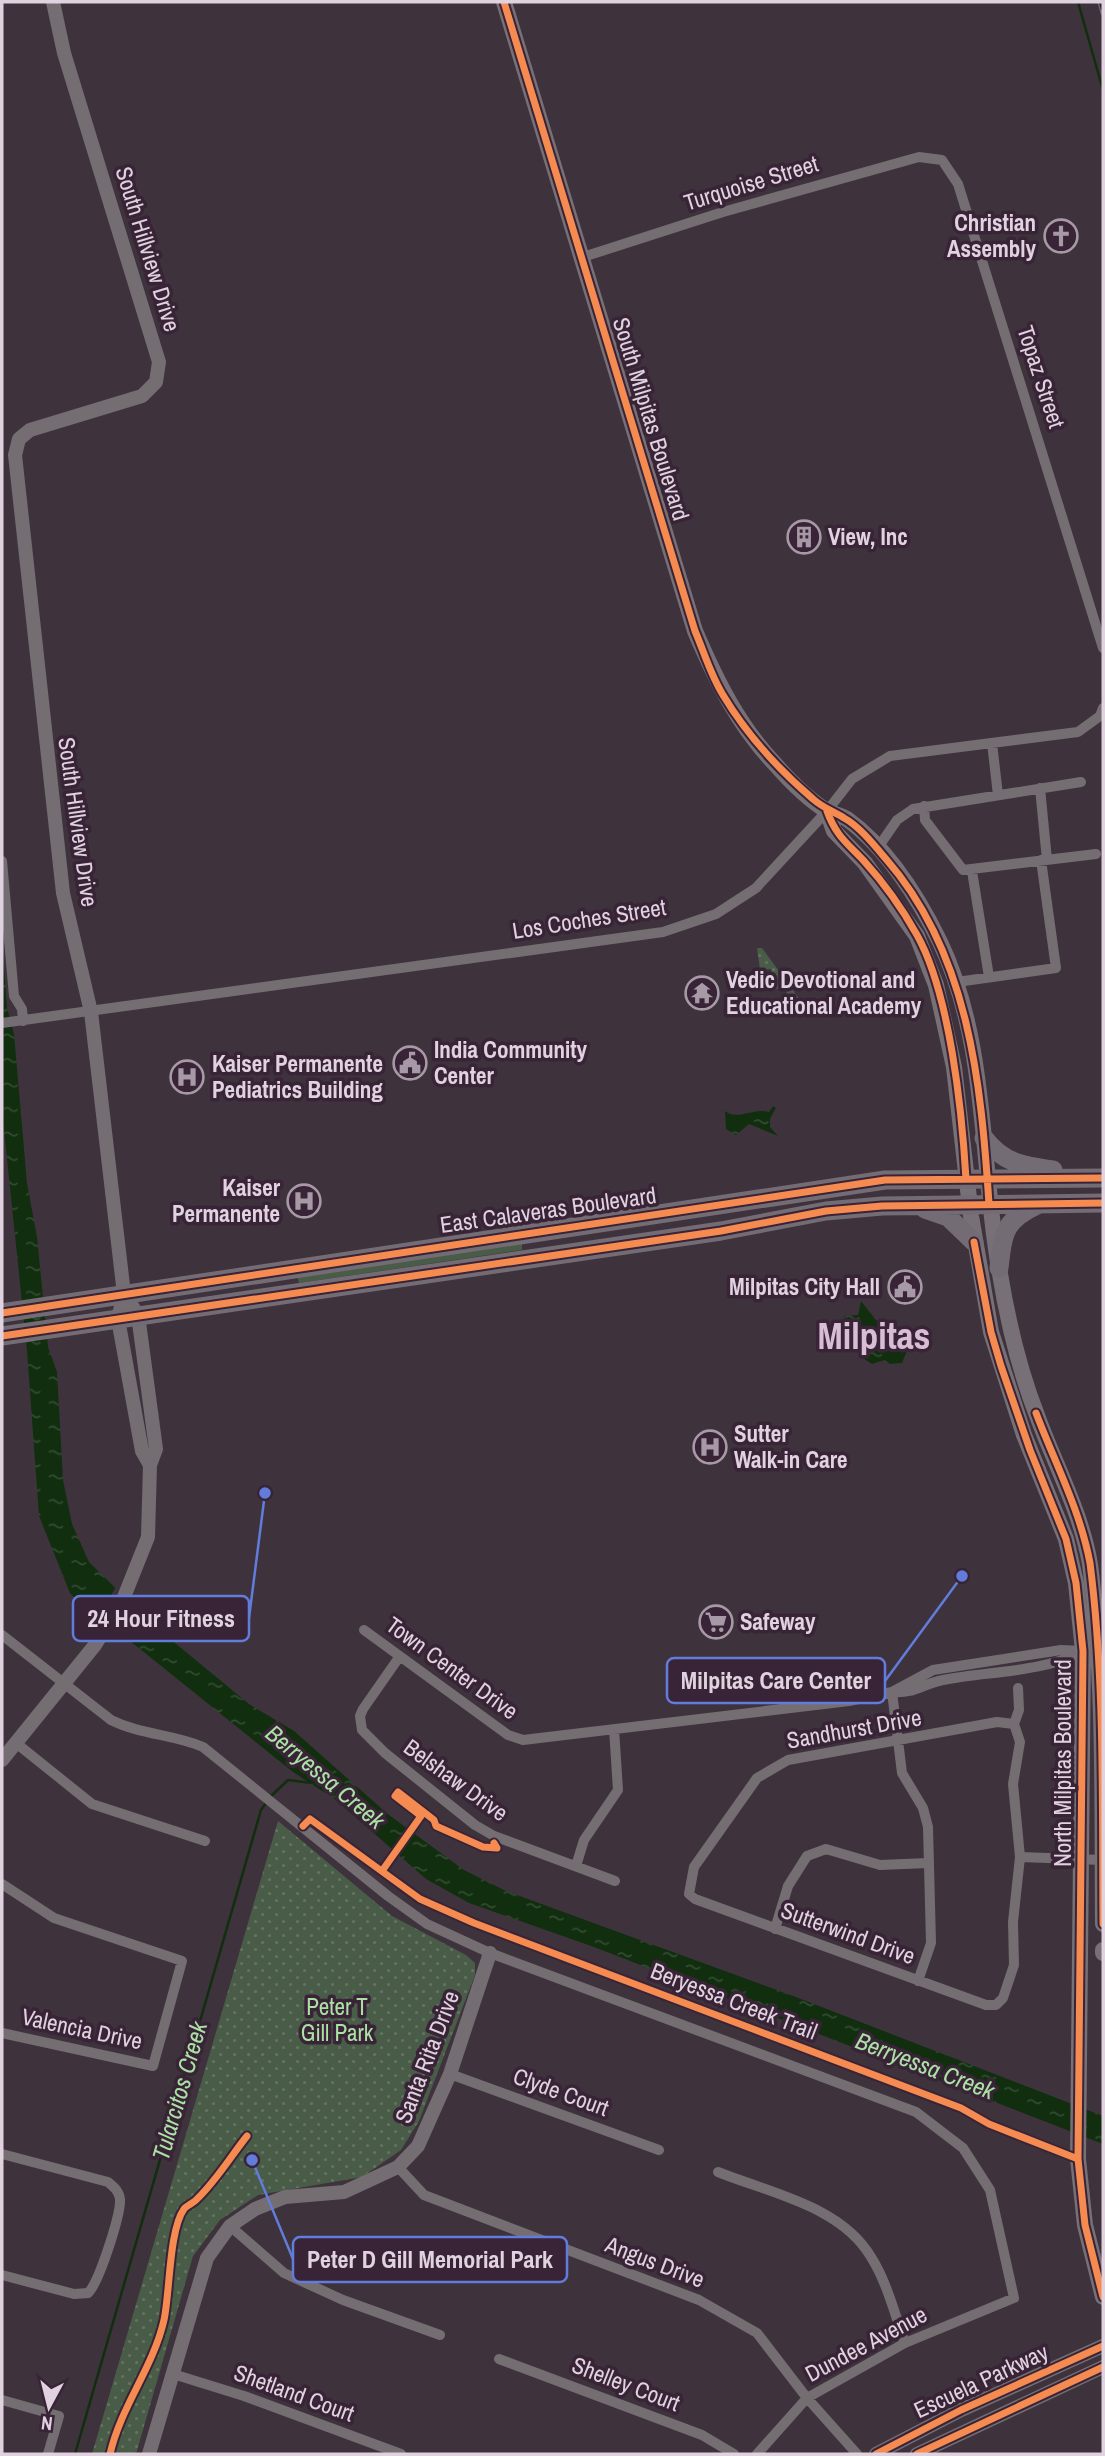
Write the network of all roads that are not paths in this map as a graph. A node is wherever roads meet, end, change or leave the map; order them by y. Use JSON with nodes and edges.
{"nodes":[{"id":1,"x":53,"y":2,"type":"edge"},
{"id":2,"x":504,"y":2,"type":"edge"},
{"id":3,"x":933,"y":156,"type":"joint"},
{"id":4,"x":583,"y":257,"type":"junction"},
{"id":5,"x":1103,"y":648,"type":"edge"},
{"id":6,"x":1102,"y":715,"type":"edge"},
{"id":7,"x":992,"y":743,"type":"junction"},
{"id":8,"x":1081,"y":782,"type":"dead end"},
{"id":9,"x":1040,"y":788,"type":"junction"},
{"id":10,"x":998,"y":795,"type":"junction"},
{"id":11,"x":925,"y":806,"type":"junction"},
{"id":12,"x":827,"y":811,"type":"junction"},
{"id":13,"x":877,"y":849,"type":"junction"},
{"id":14,"x":1096,"y":854,"type":"dead end"},
{"id":15,"x":1044,"y":860,"type":"junction"},
{"id":16,"x":2,"y":861,"type":"edge"},
{"id":17,"x":972,"y":871,"type":"junction"},
{"id":18,"x":989,"y":977,"type":"junction"},
{"id":19,"x":957,"y":982,"type":"junction"},
{"id":20,"x":91,"y":1012,"type":"junction"},
{"id":21,"x":22,"y":1021,"type":"junction"},
{"id":22,"x":2,"y":1023,"type":"edge"},
{"id":23,"x":984,"y":1138,"type":"junction"},
{"id":24,"x":1101,"y":1178,"type":"edge"},
{"id":25,"x":966,"y":1179,"type":"junction"},
{"id":26,"x":988,"y":1180,"type":"junction"},
{"id":27,"x":969,"y":1203,"type":"junction"},
{"id":28,"x":989,"y":1203,"type":"junction"},
{"id":29,"x":1042,"y":1203,"type":"junction"},
{"id":30,"x":1103,"y":1203,"type":"edge"},
{"id":31,"x":882,"y":1206,"type":"junction"},
{"id":32,"x":974,"y":1242,"type":"junction"},
{"id":33,"x":999,"y":1268,"type":"junction"},
{"id":34,"x":124,"y":1294,"type":"junction"},
{"id":35,"x":10,"y":1311,"type":"edge"},
{"id":36,"x":138,"y":1315,"type":"junction"},
{"id":37,"x":118,"y":1318,"type":"junction"},
{"id":38,"x":11,"y":1335,"type":"edge"},
{"id":39,"x":150,"y":1465,"type":"junction"},
{"id":40,"x":364,"y":1630,"type":"dead end"},
{"id":41,"x":2,"y":1635,"type":"edge"},
{"id":42,"x":1102,"y":1646,"type":"edge"},
{"id":43,"x":1083,"y":1651,"type":"junction"},
{"id":44,"x":400,"y":1656,"type":"junction"},
{"id":45,"x":63,"y":1681,"type":"junction"},
{"id":46,"x":1018,"y":1688,"type":"dead end"},
{"id":47,"x":892,"y":1692,"type":"junction"},
{"id":48,"x":1014,"y":1724,"type":"junction"},
{"id":49,"x":614,"y":1729,"type":"junction"},
{"id":50,"x":896,"y":1741,"type":"junction"},
{"id":51,"x":16,"y":1743,"type":"junction"},
{"id":52,"x":2,"y":1760,"type":"edge"},
{"id":53,"x":205,"y":1841,"type":"dead end"},
{"id":54,"x":1020,"y":1857,"type":"junction"},
{"id":55,"x":1082,"y":1857,"type":"junction"},
{"id":56,"x":1103,"y":1860,"type":"edge"},
{"id":57,"x":928,"y":1863,"type":"junction"},
{"id":58,"x":576,"y":1866,"type":"junction"},
{"id":59,"x":615,"y":1881,"type":"dead end"},
{"id":60,"x":2,"y":1884,"type":"edge"},
{"id":61,"x":689,"y":1894,"type":"joint"},
{"id":62,"x":1103,"y":1924,"type":"edge"},
{"id":63,"x":775,"y":1929,"type":"junction"},
{"id":64,"x":489,"y":1953,"type":"junction"},
{"id":65,"x":918,"y":1981,"type":"junction"},
{"id":66,"x":2,"y":2033,"type":"edge"},
{"id":67,"x":450,"y":2074,"type":"junction"},
{"id":68,"x":659,"y":2150,"type":"dead end"},
{"id":69,"x":2,"y":2154,"type":"edge"},
{"id":70,"x":398,"y":2166,"type":"junction"},
{"id":71,"x":718,"y":2172,"type":"dead end"},
{"id":72,"x":230,"y":2226,"type":"junction"},
{"id":73,"x":2,"y":2275,"type":"edge"},
{"id":74,"x":1103,"y":2297,"type":"edge"},
{"id":75,"x":440,"y":2335,"type":"dead end"},
{"id":76,"x":905,"y":2343,"type":"junction"},
{"id":77,"x":1103,"y":2346,"type":"edge"},
{"id":78,"x":499,"y":2359,"type":"dead end"},
{"id":79,"x":1103,"y":2367,"type":"edge"},
{"id":80,"x":173,"y":2374,"type":"junction"},
{"id":81,"x":807,"y":2398,"type":"junction"},
{"id":82,"x":2,"y":2400,"type":"edge"},
{"id":83,"x":48,"y":2454,"type":"edge"},
{"id":84,"x":149,"y":2454,"type":"edge"},
{"id":85,"x":401,"y":2454,"type":"edge"},
{"id":86,"x":734,"y":2454,"type":"edge"},
{"id":87,"x":757,"y":2454,"type":"edge"},
{"id":88,"x":857,"y":2454,"type":"edge"},
{"id":89,"x":876,"y":2454,"type":"edge"},
{"id":90,"x":917,"y":2454,"type":"edge"}],
"edges":[{"from":1,"to":20,"type":"street","name":"South Hillview Drive"},
{"from":2,"to":4,"type":"main road","name":"South Milpitas Boulevard"},
{"from":3,"to":4,"type":"street","name":"Turquoise Street"},
{"from":3,"to":5,"type":"street","name":"Topaz Street"},
{"from":4,"to":12,"type":"main road","name":"South Milpitas Boulevard"},
{"from":6,"to":7,"type":"street","name":"Los Coches Street"},
{"from":7,"to":10,"type":"street"},
{"from":7,"to":12,"type":"street","name":"Los Coches Street"},
{"from":8,"to":9,"type":"street"},
{"from":9,"to":10,"type":"street"},
{"from":9,"to":15,"type":"street"},
{"from":10,"to":11,"type":"street"},
{"from":11,"to":13,"type":"street"},
{"from":11,"to":17,"type":"street"},
{"from":12,"to":13,"type":"main road","name":"South Milpitas Boulevard"},
{"from":12,"to":20,"type":"street","name":"Los Coches Street"},
{"from":12,"to":25,"type":"main road","name":"South Milpitas Boulevard"},
{"from":13,"to":19,"type":"main road","name":"South Milpitas Boulevard"},
{"from":14,"to":15,"type":"street"},
{"from":15,"to":17,"type":"street"},
{"from":15,"to":18,"type":"street"},
{"from":16,"to":21,"type":"street"},
{"from":17,"to":18,"type":"street"},
{"from":18,"to":19,"type":"street"},
{"from":19,"to":23,"type":"main road","name":"South Milpitas Boulevard"},
{"from":20,"to":21,"type":"street","name":"Los Coches Street"},
{"from":20,"to":34,"type":"street","name":"South Hillview Drive"},
{"from":21,"to":22,"type":"street","name":"Los Coches Street"},
{"from":23,"to":24,"type":"highway"},
{"from":23,"to":26,"type":"main road","name":"South Milpitas Boulevard"},
{"from":24,"to":26,"type":"highway","name":"East Calaveras Boulevard"},
{"from":25,"to":26,"type":"highway","name":"East Calaveras Boulevard"},
{"from":25,"to":27,"type":"main road","name":"South Milpitas Boulevard"},
{"from":25,"to":34,"type":"highway","name":"East Calaveras Boulevard"},
{"from":26,"to":28,"type":"main road","name":"South Milpitas Boulevard"},
{"from":27,"to":28,"type":"highway","name":"East Calaveras Boulevard"},
{"from":27,"to":31,"type":"highway","name":"East Calaveras Boulevard"},
{"from":27,"to":32,"type":"main road","name":"North Milpitas Boulevard"},
{"from":28,"to":29,"type":"highway","name":"East Calaveras Boulevard"},
{"from":28,"to":33,"type":"main road","name":"North Milpitas Boulevard"},
{"from":29,"to":30,"type":"highway","name":"East Calaveras Boulevard"},
{"from":29,"to":33,"type":"highway"},
{"from":31,"to":32,"type":"highway"},
{"from":31,"to":36,"type":"highway","name":"East Calaveras Boulevard"},
{"from":32,"to":43,"type":"main road","name":"North Milpitas Boulevard"},
{"from":33,"to":42,"type":"main road","name":"North Milpitas Boulevard"},
{"from":34,"to":35,"type":"highway","name":"East Calaveras Boulevard"},
{"from":34,"to":36,"type":"street"},
{"from":34,"to":37,"type":"street"},
{"from":36,"to":37,"type":"highway","name":"East Calaveras Boulevard"},
{"from":36,"to":39,"type":"street"},
{"from":37,"to":38,"type":"highway","name":"East Calaveras Boulevard"},
{"from":37,"to":39,"type":"street"},
{"from":39,"to":45,"type":"street"},
{"from":40,"to":44,"type":"street","name":"Town Center Drive"},
{"from":41,"to":45,"type":"street"},
{"from":42,"to":43,"type":"street","name":"Town Center Drive"},
{"from":42,"to":56,"type":"main road","name":"North Milpitas Boulevard"},
{"from":43,"to":47,"type":"street","name":"Town Center Drive"},
{"from":43,"to":55,"type":"main road","name":"North Milpitas Boulevard"},
{"from":44,"to":49,"type":"street","name":"Town Center Drive"},
{"from":44,"to":58,"type":"street","name":"Belshaw Drive"},
{"from":45,"to":51,"type":"street"},
{"from":45,"to":64,"type":"street"},
{"from":46,"to":48,"type":"street"},
{"from":47,"to":49,"type":"street","name":"Town Center Drive"},
{"from":47,"to":50,"type":"street"},
{"from":48,"to":50,"type":"street","name":"Sandhurst Drive"},
{"from":48,"to":54,"type":"street"},
{"from":49,"to":58,"type":"street"},
{"from":50,"to":57,"type":"street"},
{"from":50,"to":61,"type":"street","name":"Sandhurst Drive"},
{"from":51,"to":52,"type":"street"},
{"from":51,"to":53,"type":"street"},
{"from":54,"to":55,"type":"street"},
{"from":54,"to":65,"type":"street","name":"Sutterwind Drive"},
{"from":55,"to":56,"type":"street"},
{"from":55,"to":74,"type":"main road","name":"North Milpitas Boulevard"},
{"from":56,"to":62,"type":"main road","name":"North Milpitas Boulevard"},
{"from":57,"to":63,"type":"street"},
{"from":57,"to":65,"type":"street"},
{"from":58,"to":59,"type":"street","name":"Belshaw Drive"},
{"from":60,"to":66,"type":"street","name":"Valencia Drive"},
{"from":61,"to":63,"type":"street","name":"Sutterwind Drive"},
{"from":63,"to":65,"type":"street","name":"Sutterwind Drive"},
{"from":64,"to":67,"type":"street","name":"Santa Rita Drive"},
{"from":64,"to":76,"type":"street","name":"Dundee Avenue"},
{"from":67,"to":68,"type":"street","name":"Clyde Court"},
{"from":67,"to":70,"type":"street","name":"Santa Rita Drive"},
{"from":69,"to":73,"type":"street"},
{"from":70,"to":72,"type":"street","name":"Santa Rita Drive"},
{"from":70,"to":81,"type":"street","name":"Angus Drive"},
{"from":71,"to":76,"type":"street"},
{"from":72,"to":75,"type":"street"},
{"from":72,"to":80,"type":"street","name":"Santa Rita Drive"},
{"from":76,"to":81,"type":"street","name":"Dundee Avenue"},
{"from":77,"to":89,"type":"street","name":"Escuela Parkway"},
{"from":78,"to":86,"type":"street","name":"Shelley Court"},
{"from":79,"to":90,"type":"street","name":"Escuela Parkway"},
{"from":80,"to":84,"type":"street","name":"Santa Rita Drive"},
{"from":80,"to":85,"type":"street","name":"Shetland Court"},
{"from":81,"to":87,"type":"street","name":"Dundee Avenue"},
{"from":81,"to":88,"type":"street","name":"Angus Drive"},
{"from":82,"to":83,"type":"street"}]}
